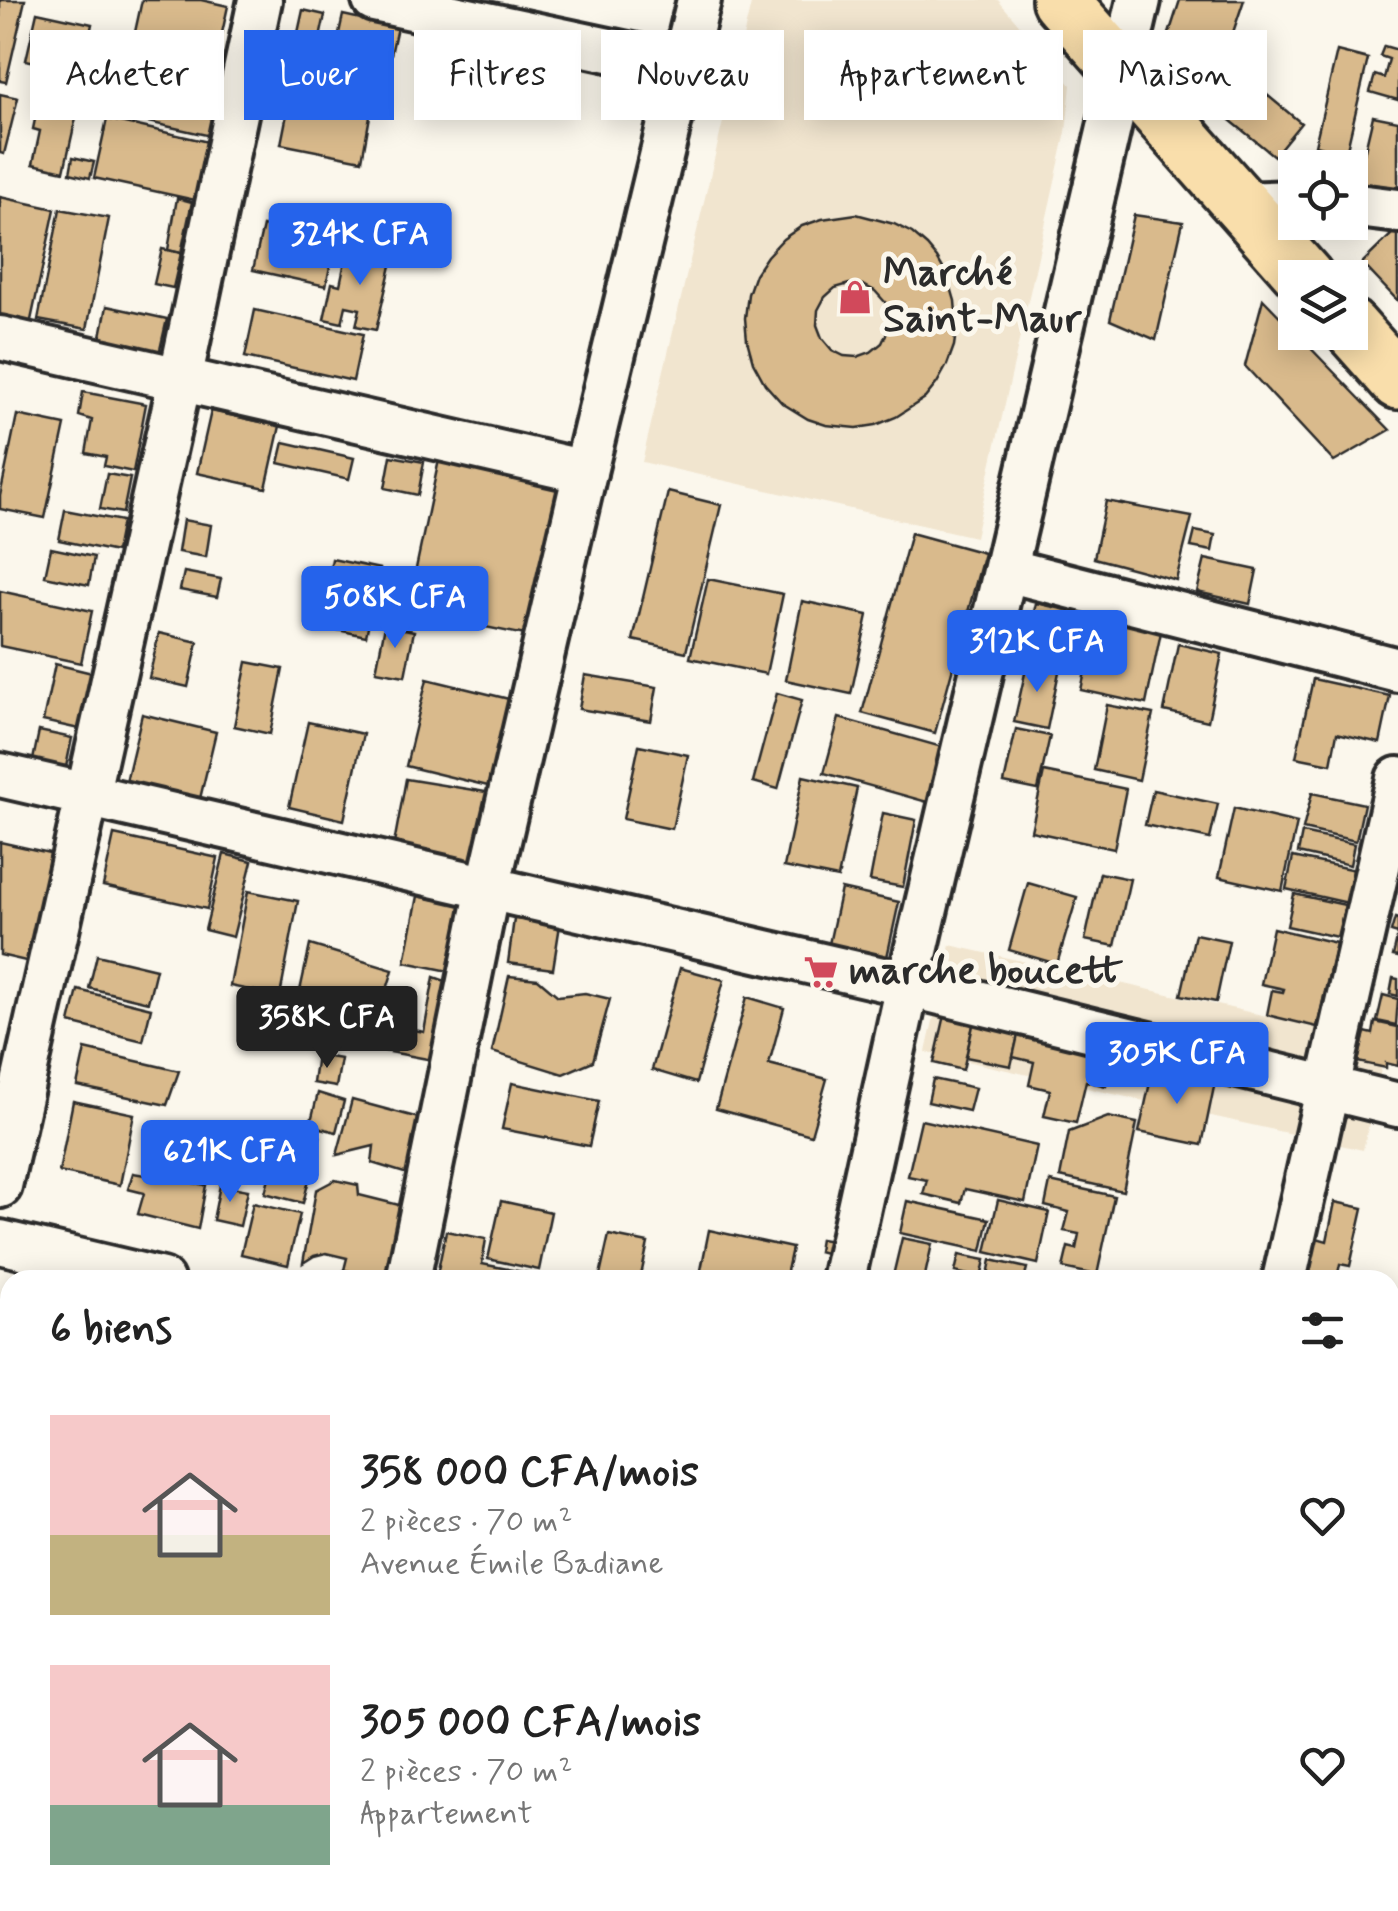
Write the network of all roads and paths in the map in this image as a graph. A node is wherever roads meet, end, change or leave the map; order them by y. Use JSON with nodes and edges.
{"nodes":[{"id":1,"x":260,"y":0,"type":"edge"},
{"id":2,"x":374,"y":0,"type":"edge"},
{"id":3,"x":699,"y":0,"type":"edge"},
{"id":4,"x":1060,"y":0,"type":"edge"},
{"id":5,"x":1139,"y":0,"type":"edge"},
{"id":6,"x":692,"y":30,"type":"edge"},
{"id":7,"x":1086,"y":30,"type":"edge"},
{"id":8,"x":1132,"y":30,"type":"edge"},
{"id":9,"x":601,"y":48,"type":"edge"},
{"id":10,"x":671,"y":120,"type":"edge"},
{"id":11,"x":1112,"y":120,"type":"edge"},
{"id":12,"x":1166,"y":120,"type":"edge"},
{"id":13,"x":1278,"y":203,"type":"edge"},
{"id":14,"x":1240,"y":204,"type":"junction"},
{"id":15,"x":1368,"y":207,"type":"edge"},
{"id":16,"x":1398,"y":210,"type":"edge"},
{"id":17,"x":1290,"y":260,"type":"edge"},
{"id":18,"x":0,"y":338,"type":"edge"},
{"id":19,"x":1368,"y":348,"type":"edge"},
{"id":20,"x":180,"y":380,"type":"junction"},
{"id":21,"x":1398,"y":381,"type":"edge"},
{"id":22,"x":585,"y":472,"type":"junction"},
{"id":23,"x":1006,"y":570,"type":"junction"},
{"id":24,"x":1398,"y":670,"type":"edge"},
{"id":25,"x":0,"y":775,"type":"edge"},
{"id":26,"x":1398,"y":779,"type":"edge"},
{"id":27,"x":88,"y":795,"type":"junction"},
{"id":28,"x":488,"y":888,"type":"junction"},
{"id":29,"x":908,"y":985,"type":"junction"},
{"id":30,"x":1329,"y":1089,"type":"junction"},
{"id":31,"x":1398,"y":1105,"type":"edge"},
{"id":32,"x":0,"y":1186,"type":"edge"},
{"id":33,"x":0,"y":1242,"type":"edge"},
{"id":34,"x":119,"y":1270,"type":"edge"},
{"id":35,"x":410,"y":1270,"type":"edge"},
{"id":36,"x":845,"y":1270,"type":"edge"},
{"id":37,"x":1286,"y":1270,"type":"edge"}],
"edges":[{"from":1,"to":20,"type":"street"},
{"from":2,"to":9,"type":"street"},
{"from":3,"to":6,"type":"street"},
{"from":4,"to":7,"type":"main road"},
{"from":5,"to":8,"type":"street"},
{"from":10,"to":22,"type":"street"},
{"from":11,"to":23,"type":"street"},
{"from":12,"to":14,"type":"main road"},
{"from":13,"to":14,"type":"street"},
{"from":14,"to":17,"type":"main road"},
{"from":15,"to":16,"type":"street"},
{"from":18,"to":20,"type":"street"},
{"from":19,"to":21,"type":"main road"},
{"from":20,"to":22,"type":"street"},
{"from":20,"to":27,"type":"street"},
{"from":22,"to":28,"type":"street"},
{"from":23,"to":24,"type":"street"},
{"from":23,"to":29,"type":"street"},
{"from":25,"to":27,"type":"street"},
{"from":26,"to":30,"type":"street"},
{"from":27,"to":28,"type":"street"},
{"from":27,"to":32,"type":"street"},
{"from":28,"to":29,"type":"street"},
{"from":28,"to":35,"type":"street"},
{"from":29,"to":30,"type":"street"},
{"from":29,"to":36,"type":"street"},
{"from":30,"to":31,"type":"street"},
{"from":30,"to":37,"type":"street"},
{"from":33,"to":34,"type":"street"}]}
